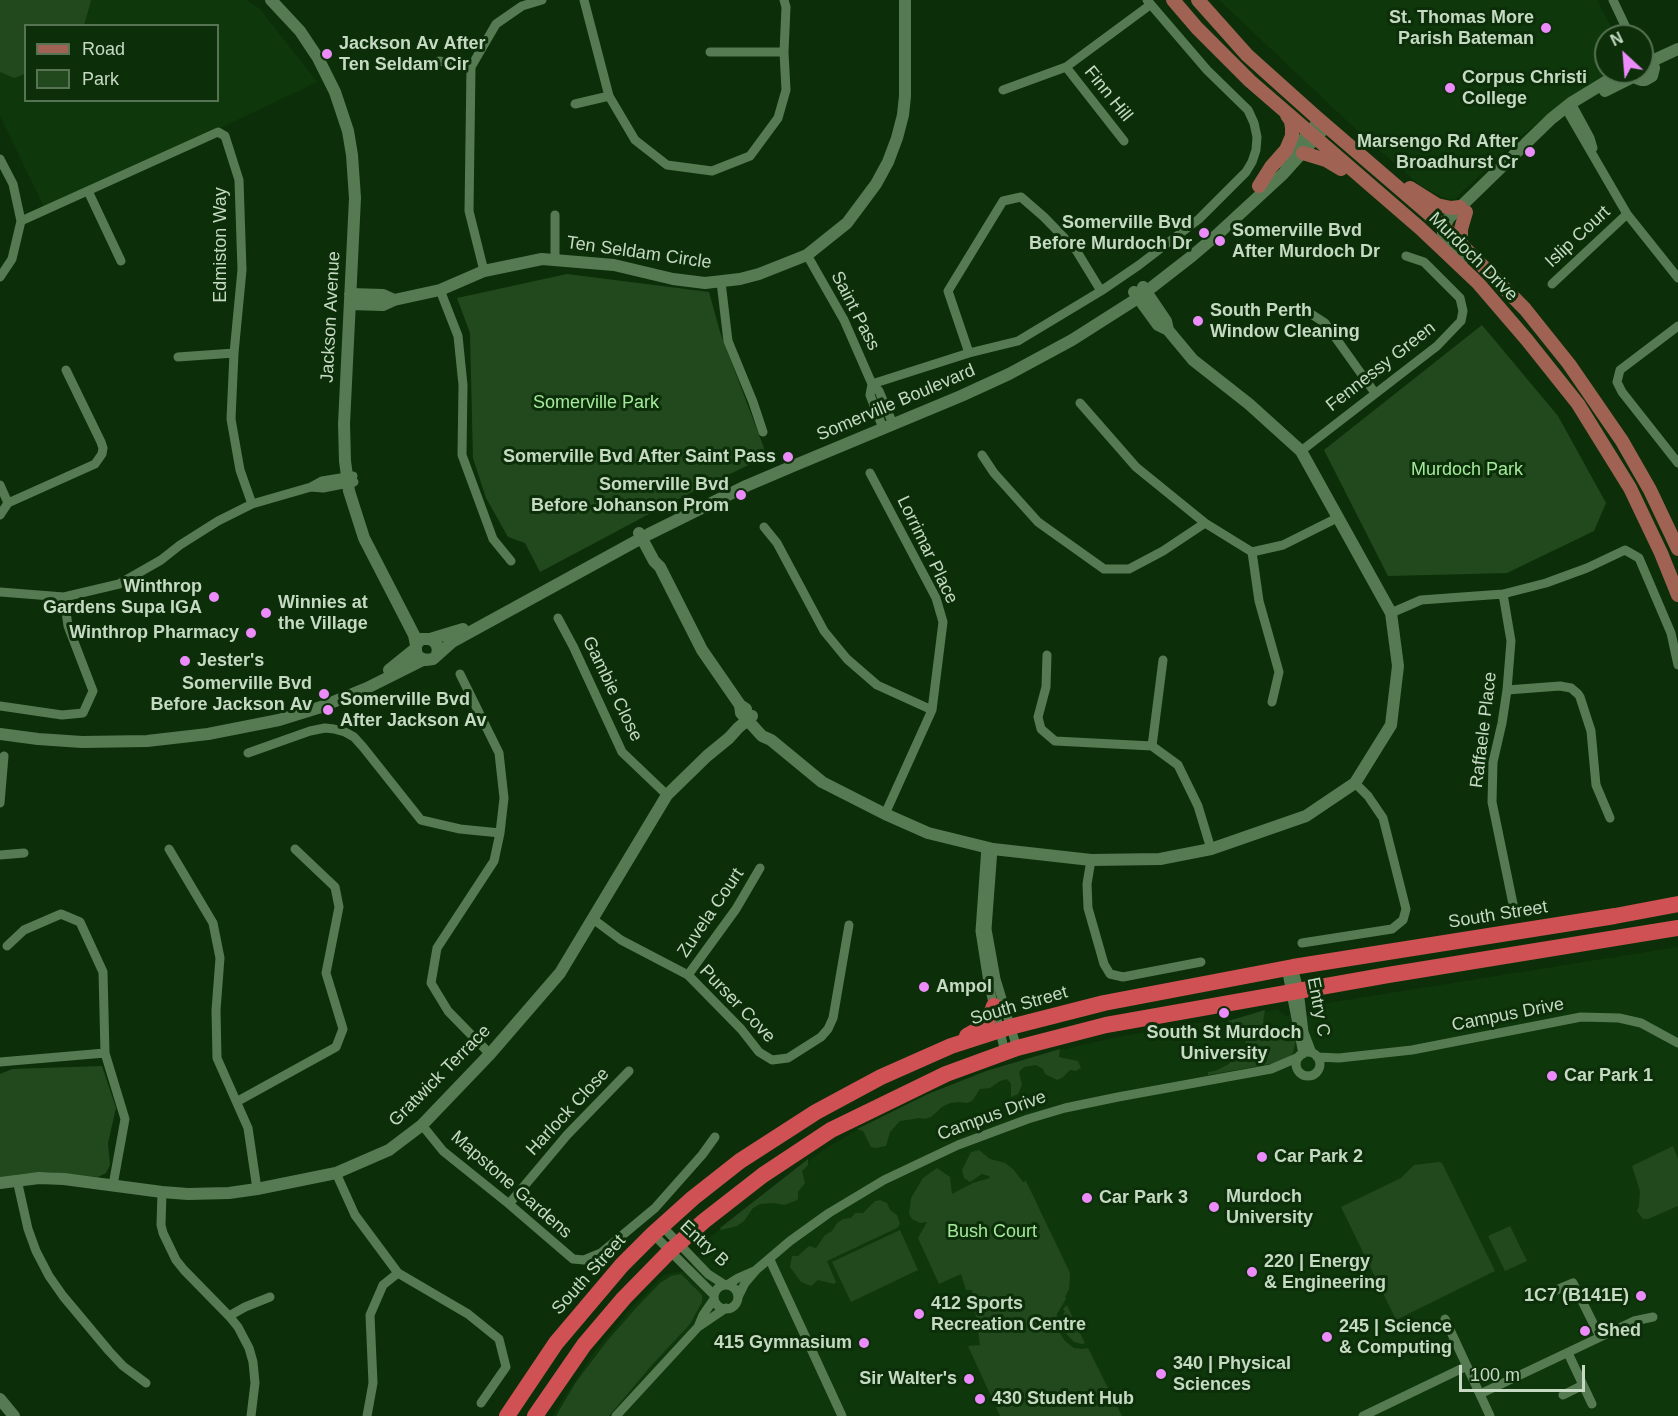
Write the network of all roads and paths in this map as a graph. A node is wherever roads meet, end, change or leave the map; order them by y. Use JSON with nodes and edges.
{"nodes":[{"id":1,"x":271,"y":0,"type":"edge"},
{"id":2,"x":281,"y":0,"type":"edge"},
{"id":3,"x":542,"y":0,"type":"edge"},
{"id":4,"x":584,"y":0,"type":"edge"},
{"id":5,"x":784,"y":0,"type":"edge"},
{"id":6,"x":905,"y":0,"type":"edge"},
{"id":7,"x":1173,"y":0,"type":"edge"},
{"id":8,"x":1198,"y":0,"type":"edge"},
{"id":9,"x":1613,"y":0,"type":"edge"},
{"id":10,"x":1148,"y":2,"type":"edge"},
{"id":11,"x":1624,"y":24,"type":"edge"},
{"id":12,"x":1678,"y":49,"type":"edge"},
{"id":13,"x":710,"y":52,"type":"dead end"},
{"id":14,"x":784,"y":52,"type":"junction"},
{"id":15,"x":1678,"y":56,"type":"edge"},
{"id":16,"x":1654,"y":57,"type":"edge"},
{"id":17,"x":1654,"y":58,"type":"edge"},
{"id":18,"x":439,"y":61,"type":"dead end"},
{"id":19,"x":471,"y":67,"type":"junction"},
{"id":20,"x":1065,"y":67,"type":"junction"},
{"id":21,"x":1611,"y":84,"type":"edge"},
{"id":22,"x":1003,"y":90,"type":"dead end"},
{"id":23,"x":609,"y":96,"type":"junction"},
{"id":24,"x":575,"y":104,"type":"dead end"},
{"id":25,"x":1570,"y":108,"type":"junction"},
{"id":26,"x":1283,"y":110,"type":"junction"},
{"id":27,"x":1324,"y":123,"type":"junction"},
{"id":28,"x":1312,"y":136,"type":"junction"},
{"id":29,"x":1124,"y":141,"type":"dead end"},
{"id":30,"x":1303,"y":153,"type":"junction"},
{"id":31,"x":0,"y":159,"type":"edge"},
{"id":32,"x":1382,"y":172,"type":"junction"},
{"id":33,"x":1259,"y":186,"type":"junction"},
{"id":34,"x":88,"y":191,"type":"junction"},
{"id":35,"x":1394,"y":206,"type":"junction"},
{"id":36,"x":1463,"y":209,"type":"junction"},
{"id":37,"x":1627,"y":214,"type":"junction"},
{"id":38,"x":555,"y":215,"type":"dead end"},
{"id":39,"x":21,"y":221,"type":"junction"},
{"id":40,"x":1444,"y":226,"type":"junction"},
{"id":41,"x":1421,"y":229,"type":"junction"},
{"id":42,"x":1461,"y":243,"type":"junction"},
{"id":43,"x":807,"y":255,"type":"junction"},
{"id":44,"x":1406,"y":256,"type":"dead end"},
{"id":45,"x":555,"y":259,"type":"junction"},
{"id":46,"x":120,"y":261,"type":"dead end"},
{"id":47,"x":484,"y":271,"type":"junction"},
{"id":48,"x":0,"y":277,"type":"edge"},
{"id":49,"x":1678,"y":278,"type":"edge"},
{"id":50,"x":721,"y":282,"type":"junction"},
{"id":51,"x":1478,"y":283,"type":"junction"},
{"id":52,"x":1552,"y":284,"type":"dead end"},
{"id":53,"x":440,"y":290,"type":"junction"},
{"id":54,"x":1101,"y":291,"type":"junction"},
{"id":55,"x":1140,"y":292,"type":"junction"},
{"id":56,"x":353,"y":299,"type":"junction"},
{"id":57,"x":1305,"y":310,"type":"dead end"},
{"id":58,"x":1678,"y":326,"type":"edge"},
{"id":59,"x":234,"y":353,"type":"junction"},
{"id":60,"x":969,"y":353,"type":"junction"},
{"id":61,"x":178,"y":357,"type":"dead end"},
{"id":62,"x":66,"y":370,"type":"dead end"},
{"id":63,"x":873,"y":384,"type":"junction"},
{"id":64,"x":1375,"y":393,"type":"junction"},
{"id":65,"x":1080,"y":403,"type":"dead end"},
{"id":66,"x":887,"y":423,"type":"junction"},
{"id":67,"x":763,"y":432,"type":"dead end"},
{"id":68,"x":1301,"y":451,"type":"junction"},
{"id":69,"x":982,"y":455,"type":"dead end"},
{"id":70,"x":1678,"y":463,"type":"edge"},
{"id":71,"x":870,"y":473,"type":"dead end"},
{"id":72,"x":351,"y":479,"type":"junction"},
{"id":73,"x":0,"y":486,"type":"edge"},
{"id":74,"x":8,"y":504,"type":"junction"},
{"id":75,"x":252,"y":504,"type":"junction"},
{"id":76,"x":0,"y":515,"type":"edge"},
{"id":77,"x":1337,"y":518,"type":"junction"},
{"id":78,"x":1205,"y":522,"type":"junction"},
{"id":79,"x":764,"y":527,"type":"dead end"},
{"id":80,"x":644,"y":533,"type":"junction"},
{"id":81,"x":1678,"y":549,"type":"edge"},
{"id":82,"x":1252,"y":552,"type":"junction"},
{"id":83,"x":511,"y":561,"type":"dead end"},
{"id":84,"x":0,"y":592,"type":"edge"},
{"id":85,"x":1503,"y":594,"type":"junction"},
{"id":86,"x":1678,"y":595,"type":"edge"},
{"id":87,"x":64,"y":597,"type":"junction"},
{"id":88,"x":1391,"y":614,"type":"junction"},
{"id":89,"x":558,"y":618,"type":"dead end"},
{"id":90,"x":429,"y":638,"type":"junction"},
{"id":91,"x":418,"y":651,"type":"junction"},
{"id":92,"x":437,"y":654,"type":"junction"},
{"id":93,"x":1047,"y":655,"type":"dead end"},
{"id":94,"x":1162,"y":660,"type":"dead end"},
{"id":95,"x":1678,"y":665,"type":"edge"},
{"id":96,"x":460,"y":674,"type":"dead end"},
{"id":97,"x":1507,"y":690,"type":"junction"},
{"id":98,"x":1272,"y":702,"type":"dead end"},
{"id":99,"x":0,"y":706,"type":"edge"},
{"id":100,"x":932,"y":710,"type":"junction"},
{"id":101,"x":752,"y":721,"type":"junction"},
{"id":102,"x":0,"y":727,"type":"edge"},
{"id":103,"x":0,"y":734,"type":"edge"},
{"id":104,"x":1152,"y":746,"type":"junction"},
{"id":105,"x":248,"y":753,"type":"dead end"},
{"id":106,"x":4,"y":756,"type":"dead end"},
{"id":107,"x":1355,"y":783,"type":"junction"},
{"id":108,"x":667,"y":795,"type":"junction"},
{"id":109,"x":0,"y":803,"type":"edge"},
{"id":110,"x":885,"y":814,"type":"junction"},
{"id":111,"x":1610,"y":818,"type":"dead end"},
{"id":112,"x":500,"y":833,"type":"junction"},
{"id":113,"x":990,"y":848,"type":"junction"},
{"id":114,"x":169,"y":849,"type":"dead end"},
{"id":115,"x":295,"y":849,"type":"dead end"},
{"id":116,"x":1211,"y":849,"type":"junction"},
{"id":117,"x":24,"y":853,"type":"dead end"},
{"id":118,"x":0,"y":855,"type":"edge"},
{"id":119,"x":1091,"y":860,"type":"junction"},
{"id":120,"x":760,"y":868,"type":"dead end"},
{"id":121,"x":1678,"y":896,"type":"edge"},
{"id":122,"x":1513,"y":904,"type":"dead end"},
{"id":123,"x":1678,"y":904,"type":"edge"},
{"id":124,"x":1615,"y":916,"type":"junction"},
{"id":125,"x":593,"y":919,"type":"junction"},
{"id":126,"x":849,"y":925,"type":"dead end"},
{"id":127,"x":1678,"y":928,"type":"edge"},
{"id":128,"x":1302,"y":943,"type":"dead end"},
{"id":129,"x":8,"y":946,"type":"dead end"},
{"id":130,"x":1201,"y":962,"type":"dead end"},
{"id":131,"x":1290,"y":968,"type":"junction"},
{"id":132,"x":688,"y":975,"type":"junction"},
{"id":133,"x":1295,"y":991,"type":"junction"},
{"id":134,"x":994,"y":1006,"type":"junction"},
{"id":135,"x":1005,"y":1028,"type":"junction"},
{"id":136,"x":1678,"y":1043,"type":"edge"},
{"id":137,"x":951,"y":1046,"type":"junction"},
{"id":138,"x":1011,"y":1050,"type":"junction"},
{"id":139,"x":105,"y":1053,"type":"junction"},
{"id":140,"x":490,"y":1054,"type":"junction"},
{"id":141,"x":1310,"y":1057,"type":"junction"},
{"id":142,"x":0,"y":1062,"type":"edge"},
{"id":143,"x":1271,"y":1069,"type":"junction"},
{"id":144,"x":629,"y":1071,"type":"dead end"},
{"id":145,"x":1301,"y":1074,"type":"junction"},
{"id":146,"x":238,"y":1101,"type":"junction"},
{"id":147,"x":422,"y":1125,"type":"junction"},
{"id":148,"x":715,"y":1137,"type":"dead end"},
{"id":149,"x":336,"y":1173,"type":"junction"},
{"id":150,"x":17,"y":1180,"type":"junction"},
{"id":151,"x":0,"y":1183,"type":"edge"},
{"id":152,"x":113,"y":1185,"type":"junction"},
{"id":153,"x":257,"y":1190,"type":"junction"},
{"id":154,"x":162,"y":1192,"type":"junction"},
{"id":155,"x":509,"y":1204,"type":"junction"},
{"id":156,"x":658,"y":1230,"type":"junction"},
{"id":157,"x":674,"y":1248,"type":"junction"},
{"id":158,"x":770,"y":1260,"type":"junction"},
{"id":159,"x":756,"y":1270,"type":"junction"},
{"id":160,"x":398,"y":1273,"type":"junction"},
{"id":161,"x":726,"y":1285,"type":"junction"},
{"id":162,"x":1554,"y":1291,"type":"dead end"},
{"id":163,"x":270,"y":1297,"type":"dead end"},
{"id":164,"x":714,"y":1297,"type":"junction"},
{"id":165,"x":738,"y":1297,"type":"junction"},
{"id":166,"x":726,"y":1308,"type":"junction"},
{"id":167,"x":229,"y":1316,"type":"junction"},
{"id":168,"x":1653,"y":1317,"type":"dead end"},
{"id":169,"x":1445,"y":1320,"type":"dead end"},
{"id":170,"x":698,"y":1327,"type":"junction"},
{"id":171,"x":1600,"y":1337,"type":"junction"},
{"id":172,"x":1568,"y":1353,"type":"junction"},
{"id":173,"x":1467,"y":1366,"type":"junction"},
{"id":174,"x":146,"y":1383,"type":"dead end"},
{"id":175,"x":1583,"y":1385,"type":"junction"},
{"id":176,"x":1480,"y":1394,"type":"junction"},
{"id":177,"x":1563,"y":1395,"type":"dead end"},
{"id":178,"x":0,"y":1400,"type":"edge"},
{"id":179,"x":481,"y":1403,"type":"dead end"},
{"id":180,"x":1592,"y":1404,"type":"dead end"},
{"id":181,"x":0,"y":1410,"type":"edge"},
{"id":182,"x":5,"y":1416,"type":"edge"},
{"id":183,"x":14,"y":1416,"type":"edge"},
{"id":184,"x":251,"y":1416,"type":"edge"},
{"id":185,"x":367,"y":1416,"type":"edge"},
{"id":186,"x":507,"y":1416,"type":"edge"},
{"id":187,"x":535,"y":1416,"type":"edge"},
{"id":188,"x":616,"y":1416,"type":"edge"},
{"id":189,"x":842,"y":1416,"type":"edge"},
{"id":190,"x":1363,"y":1416,"type":"edge"},
{"id":191,"x":1490,"y":1416,"type":"edge"}],
"edges":[{"from":1,"to":56,"type":"street","name":"Jackson Avenue"},
{"from":2,"to":56,"type":"street","name":"Jackson Avenue"},
{"from":3,"to":19,"type":"street"},
{"from":4,"to":23,"type":"street"},
{"from":5,"to":14,"type":"street"},
{"from":6,"to":43,"type":"street","name":"Ten Seldam Circle"},
{"from":7,"to":26,"type":"main road","name":"Murdoch Drive"},
{"from":8,"to":27,"type":"main road","name":"Murdoch Drive"},
{"from":9,"to":11,"type":"street"},
{"from":10,"to":20,"type":"street"},
{"from":10,"to":54,"type":"street"},
{"from":12,"to":16,"type":"street"},
{"from":13,"to":14,"type":"street"},
{"from":14,"to":23,"type":"street"},
{"from":15,"to":17,"type":"street"},
{"from":18,"to":19,"type":"street"},
{"from":19,"to":47,"type":"street"},
{"from":20,"to":22,"type":"street"},
{"from":20,"to":29,"type":"street","name":"Finn Hill"},
{"from":21,"to":25,"type":"street"},
{"from":23,"to":24,"type":"street"},
{"from":25,"to":36,"type":"street"},
{"from":25,"to":37,"type":"street"},
{"from":26,"to":28,"type":"main road","name":"Murdoch Drive"},
{"from":26,"to":33,"type":"main road"},
{"from":27,"to":28,"type":"street","name":"Somerville Boulevard"},
{"from":27,"to":32,"type":"main road","name":"Murdoch Drive"},
{"from":28,"to":30,"type":"street","name":"Somerville Boulevard"},
{"from":28,"to":33,"type":"street","name":"Somerville Boulevard"},
{"from":28,"to":35,"type":"main road","name":"Murdoch Drive"},
{"from":30,"to":35,"type":"main road"},
{"from":30,"to":55,"type":"street","name":"Somerville Boulevard"},
{"from":31,"to":39,"type":"street"},
{"from":32,"to":36,"type":"main road"},
{"from":32,"to":40,"type":"main road","name":"Murdoch Drive"},
{"from":33,"to":55,"type":"street","name":"Somerville Boulevard"},
{"from":34,"to":39,"type":"street","name":"Edmiston Way"},
{"from":34,"to":46,"type":"street"},
{"from":34,"to":59,"type":"street","name":"Edmiston Way"},
{"from":35,"to":41,"type":"main road","name":"Murdoch Drive"},
{"from":36,"to":40,"type":"street"},
{"from":36,"to":42,"type":"main road"},
{"from":37,"to":49,"type":"street"},
{"from":37,"to":52,"type":"street","name":"Islip Court"},
{"from":38,"to":45,"type":"street"},
{"from":39,"to":48,"type":"street"},
{"from":40,"to":41,"type":"street"},
{"from":40,"to":42,"type":"main road","name":"Murdoch Drive"},
{"from":40,"to":51,"type":"street"},
{"from":41,"to":51,"type":"main road","name":"Murdoch Drive"},
{"from":42,"to":81,"type":"main road","name":"Murdoch Drive"},
{"from":43,"to":50,"type":"street","name":"Ten Seldam Circle"},
{"from":43,"to":63,"type":"street","name":"Saint Pass"},
{"from":44,"to":64,"type":"street","name":"Fennessy Green"},
{"from":45,"to":47,"type":"street","name":"Ten Seldam Circle"},
{"from":45,"to":50,"type":"street","name":"Ten Seldam Circle"},
{"from":47,"to":53,"type":"street","name":"Ten Seldam Circle"},
{"from":50,"to":67,"type":"street"},
{"from":51,"to":86,"type":"main road","name":"Murdoch Drive"},
{"from":53,"to":56,"type":"street","name":"Ten Seldam Circle"},
{"from":53,"to":83,"type":"street"},
{"from":54,"to":60,"type":"street"},
{"from":54,"to":60,"type":"street"},
{"from":55,"to":66,"type":"street","name":"Somerville Boulevard"},
{"from":55,"to":68,"type":"street"},
{"from":56,"to":72,"type":"street","name":"Jackson Avenue"},
{"from":57,"to":64,"type":"street"},
{"from":58,"to":70,"type":"street"},
{"from":59,"to":61,"type":"street"},
{"from":59,"to":75,"type":"street","name":"Edmiston Way"},
{"from":60,"to":63,"type":"street"},
{"from":62,"to":74,"type":"street"},
{"from":63,"to":66,"type":"street","name":"Saint Pass"},
{"from":64,"to":68,"type":"street","name":"Fennessy Green"},
{"from":65,"to":78,"type":"street"},
{"from":66,"to":80,"type":"street","name":"Somerville Boulevard"},
{"from":68,"to":77,"type":"street"},
{"from":69,"to":78,"type":"street"},
{"from":71,"to":100,"type":"street","name":"Lorrimar Place"},
{"from":72,"to":75,"type":"street"},
{"from":72,"to":90,"type":"street","name":"Jackson Avenue"},
{"from":72,"to":91,"type":"street","name":"Jackson Avenue"},
{"from":73,"to":74,"type":"street"},
{"from":74,"to":76,"type":"street"},
{"from":75,"to":87,"type":"street"},
{"from":77,"to":82,"type":"street"},
{"from":77,"to":88,"type":"street"},
{"from":78,"to":82,"type":"street"},
{"from":79,"to":100,"type":"street"},
{"from":80,"to":90,"type":"street","name":"Somerville Boulevard"},
{"from":80,"to":92,"type":"street","name":"Somerville Boulevard"},
{"from":80,"to":101,"type":"street"},
{"from":82,"to":98,"type":"street"},
{"from":84,"to":87,"type":"street"},
{"from":85,"to":88,"type":"street"},
{"from":85,"to":95,"type":"street"},
{"from":85,"to":97,"type":"street","name":"Raffaele Place"},
{"from":87,"to":99,"type":"street"},
{"from":88,"to":107,"type":"street"},
{"from":89,"to":108,"type":"street","name":"Gambie Close"},
{"from":90,"to":91,"type":"street","name":"Somerville Boulevard"},
{"from":90,"to":92,"type":"street"},
{"from":91,"to":92,"type":"street","name":"Somerville Boulevard"},
{"from":91,"to":102,"type":"street","name":"Somerville Boulevard"},
{"from":91,"to":103,"type":"street","name":"Somerville Boulevard"},
{"from":93,"to":104,"type":"street"},
{"from":94,"to":104,"type":"street"},
{"from":96,"to":112,"type":"street"},
{"from":97,"to":111,"type":"street"},
{"from":97,"to":122,"type":"street","name":"Raffaele Place"},
{"from":100,"to":110,"type":"street","name":"Lorrimar Place"},
{"from":101,"to":108,"type":"street","name":"Gratwick Terrace"},
{"from":101,"to":110,"type":"street"},
{"from":104,"to":116,"type":"street"},
{"from":105,"to":112,"type":"street"},
{"from":106,"to":109,"type":"street"},
{"from":107,"to":116,"type":"street"},
{"from":107,"to":128,"type":"street"},
{"from":108,"to":125,"type":"street","name":"Gratwick Terrace"},
{"from":110,"to":113,"type":"street"},
{"from":112,"to":140,"type":"street"},
{"from":113,"to":119,"type":"street"},
{"from":113,"to":134,"type":"street"},
{"from":113,"to":135,"type":"street"},
{"from":114,"to":146,"type":"street"},
{"from":115,"to":146,"type":"street"},
{"from":116,"to":119,"type":"street"},
{"from":117,"to":118,"type":"street"},
{"from":119,"to":130,"type":"street"},
{"from":120,"to":132,"type":"street","name":"Zuvela Court"},
{"from":121,"to":124,"type":"highway"},
{"from":123,"to":124,"type":"highway","name":"South Street"},
{"from":124,"to":131,"type":"highway","name":"South Street"},
{"from":125,"to":132,"type":"street","name":"Purser Cove"},
{"from":125,"to":140,"type":"street","name":"Gratwick Terrace"},
{"from":126,"to":132,"type":"street","name":"Purser Cove"},
{"from":127,"to":133,"type":"highway"},
{"from":129,"to":139,"type":"street"},
{"from":131,"to":133,"type":"street","name":"Entry C"},
{"from":131,"to":135,"type":"highway","name":"South Street"},
{"from":133,"to":138,"type":"highway"},
{"from":133,"to":141,"type":"street","name":"Entry C"},
{"from":134,"to":135,"type":"street"},
{"from":134,"to":137,"type":"highway"},
{"from":135,"to":137,"type":"highway","name":"South Street"},
{"from":135,"to":138,"type":"street"},
{"from":136,"to":141,"type":"street","name":"Campus Drive"},
{"from":137,"to":156,"type":"highway","name":"South Street"},
{"from":138,"to":157,"type":"highway"},
{"from":139,"to":142,"type":"street"},
{"from":139,"to":152,"type":"street"},
{"from":140,"to":147,"type":"street","name":"Gratwick Terrace"},
{"from":141,"to":143,"type":"street","name":"Campus Drive"},
{"from":141,"to":145,"type":"street"},
{"from":141,"to":145,"type":"street","name":"Campus Drive"},
{"from":143,"to":145,"type":"street","name":"Campus Drive"},
{"from":143,"to":158,"type":"street","name":"Campus Drive"},
{"from":144,"to":155,"type":"street","name":"Harlock Close"},
{"from":146,"to":153,"type":"street"},
{"from":147,"to":149,"type":"street","name":"Gratwick Terrace"},
{"from":147,"to":155,"type":"street","name":"Mapstone Gardens"},
{"from":148,"to":155,"type":"street","name":"Mapstone Gardens"},
{"from":149,"to":153,"type":"street","name":"Gratwick Terrace"},
{"from":149,"to":160,"type":"street"},
{"from":150,"to":151,"type":"street","name":"Gratwick Terrace"},
{"from":150,"to":152,"type":"street","name":"Gratwick Terrace"},
{"from":150,"to":174,"type":"street"},
{"from":152,"to":154,"type":"street","name":"Gratwick Terrace"},
{"from":153,"to":154,"type":"street","name":"Gratwick Terrace"},
{"from":154,"to":167,"type":"street"},
{"from":156,"to":157,"type":"street","name":"Entry B"},
{"from":156,"to":186,"type":"highway","name":"South Street"},
{"from":157,"to":161,"type":"street","name":"Entry B"},
{"from":157,"to":164,"type":"street","name":"Entry B"},
{"from":157,"to":187,"type":"highway"},
{"from":158,"to":159,"type":"street","name":"Campus Drive"},
{"from":158,"to":189,"type":"street"},
{"from":159,"to":161,"type":"street","name":"Campus Drive"},
{"from":159,"to":165,"type":"street","name":"Campus Drive"},
{"from":160,"to":179,"type":"street"},
{"from":160,"to":185,"type":"street"},
{"from":161,"to":164,"type":"street","name":"Campus Drive"},
{"from":161,"to":165,"type":"street"},
{"from":162,"to":171,"type":"street"},
{"from":163,"to":167,"type":"street"},
{"from":164,"to":166,"type":"street"},
{"from":164,"to":170,"type":"street","name":"Campus Drive"},
{"from":165,"to":166,"type":"street","name":"Campus Drive"},
{"from":166,"to":170,"type":"street","name":"Campus Drive"},
{"from":167,"to":184,"type":"street"},
{"from":168,"to":171,"type":"street"},
{"from":169,"to":173,"type":"street"},
{"from":170,"to":188,"type":"street","name":"Campus Drive"},
{"from":171,"to":172,"type":"street"},
{"from":172,"to":175,"type":"street"},
{"from":172,"to":176,"type":"street"},
{"from":173,"to":176,"type":"street"},
{"from":173,"to":190,"type":"street"},
{"from":175,"to":177,"type":"street"},
{"from":175,"to":180,"type":"street"},
{"from":176,"to":191,"type":"street"},
{"from":178,"to":183,"type":"street"},
{"from":181,"to":182,"type":"street"}]}
